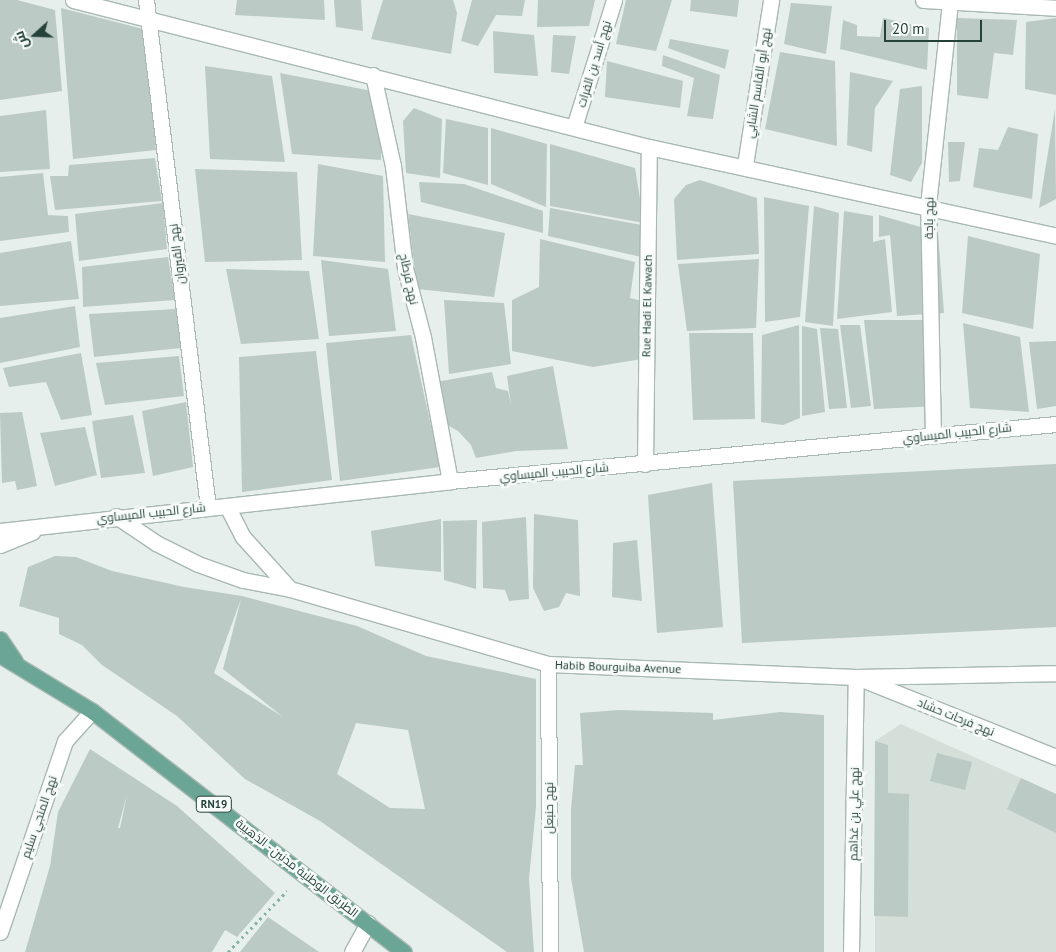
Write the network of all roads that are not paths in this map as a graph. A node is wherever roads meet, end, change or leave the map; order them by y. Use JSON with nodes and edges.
{"nodes":[{"id":1,"x":72,"y":0,"type":"edge"},
{"id":2,"x":146,"y":0,"type":"edge"},
{"id":3,"x":614,"y":0,"type":"edge"},
{"id":4,"x":772,"y":0,"type":"edge"},
{"id":5,"x":923,"y":0,"type":"edge"},
{"id":6,"x":950,"y":2,"type":"junction"},
{"id":7,"x":1056,"y":8,"type":"edge"},
{"id":8,"x":149,"y":20,"type":"junction"},
{"id":9,"x":373,"y":75,"type":"junction"},
{"id":10,"x":574,"y":128,"type":"junction"},
{"id":11,"x":649,"y":147,"type":"junction"},
{"id":12,"x":744,"y":165,"type":"junction"},
{"id":13,"x":928,"y":206,"type":"junction"},
{"id":14,"x":1056,"y":236,"type":"edge"},
{"id":15,"x":1056,"y":424,"type":"edge"},
{"id":16,"x":933,"y":436,"type":"junction"},
{"id":17,"x":644,"y":464,"type":"junction"},
{"id":18,"x":450,"y":481,"type":"junction"},
{"id":19,"x":227,"y":506,"type":"junction"},
{"id":20,"x":208,"y":507,"type":"junction"},
{"id":21,"x":116,"y":516,"type":"junction"},
{"id":22,"x":52,"y":524,"type":"junction"},
{"id":23,"x":0,"y":531,"type":"edge"},
{"id":24,"x":0,"y":545,"type":"edge"},
{"id":25,"x":290,"y":589,"type":"junction"},
{"id":26,"x":0,"y":639,"type":"edge"},
{"id":27,"x":0,"y":655,"type":"edge"},
{"id":28,"x":548,"y":664,"type":"junction"},
{"id":29,"x":18,"y":665,"type":"junction"},
{"id":30,"x":1056,"y":673,"type":"edge"},
{"id":31,"x":856,"y":677,"type":"junction"},
{"id":32,"x":92,"y":711,"type":"junction"},
{"id":33,"x":1056,"y":757,"type":"edge"},
{"id":34,"x":368,"y":924,"type":"junction"},
{"id":35,"x":0,"y":932,"type":"edge"},
{"id":36,"x":352,"y":952,"type":"edge"},
{"id":37,"x":404,"y":952,"type":"edge"},
{"id":38,"x":550,"y":952,"type":"edge"},
{"id":39,"x":851,"y":952,"type":"edge"}],
"edges":[{"from":1,"to":8,"type":"street"},
{"from":2,"to":8,"type":"street","name":"نهج القيروان"},
{"from":3,"to":10,"type":"street","name":"نهج أسد بن الفرات"},
{"from":4,"to":12,"type":"street","name":"نهج أبو القاسم الشابي"},
{"from":5,"to":6,"type":"street"},
{"from":6,"to":7,"type":"street"},
{"from":6,"to":13,"type":"street","name":"نهج باجة"},
{"from":8,"to":9,"type":"street"},
{"from":8,"to":20,"type":"street","name":"نهج القيروان"},
{"from":9,"to":10,"type":"street"},
{"from":9,"to":18,"type":"street","name":"نهج قرطاج"},
{"from":10,"to":11,"type":"street"},
{"from":11,"to":12,"type":"street"},
{"from":11,"to":17,"type":"street","name":"Rue Hadi El Kawach"},
{"from":12,"to":13,"type":"street"},
{"from":13,"to":14,"type":"street"},
{"from":13,"to":16,"type":"street","name":"نهج باجة"},
{"from":15,"to":16,"type":"street","name":"شارع الحبيب الميساوي"},
{"from":16,"to":17,"type":"street","name":"شارع الحبيب الميساوي"},
{"from":17,"to":18,"type":"street","name":"شارع الحبيب الميساوي"},
{"from":18,"to":19,"type":"street","name":"شارع الحبيب الميساوي"},
{"from":19,"to":20,"type":"street","name":"شارع الحبيب الميساوي"},
{"from":19,"to":25,"type":"street"},
{"from":20,"to":21,"type":"street","name":"شارع الحبيب الميساوي"},
{"from":21,"to":22,"type":"street","name":"شارع الحبيب الميساوي"},
{"from":21,"to":25,"type":"street","name":"Habib Bourguiba Avenue"},
{"from":22,"to":23,"type":"street","name":"شارع الحبيب الميساوي"},
{"from":22,"to":24,"type":"street","name":"شارع الحبيب الميساوي"},
{"from":25,"to":28,"type":"street","name":"Habib Bourguiba Avenue"},
{"from":26,"to":29,"type":"main road","name":"الطريق الوطنية مدنين - الذهيبة","number":"RN19"},
{"from":27,"to":29,"type":"main road","name":"الطريق الوطنية مدنين - الذهيبة","number":"RN19"},
{"from":28,"to":31,"type":"street","name":"Habib Bourguiba Avenue"},
{"from":28,"to":38,"type":"street","name":"نهج حنبعل"},
{"from":29,"to":32,"type":"main road","name":"الطريق الوطنية مدنين - الذهيبة","number":"RN19"},
{"from":30,"to":31,"type":"street","name":"Habib Bourguiba Avenue"},
{"from":31,"to":33,"type":"street","name":"نهج فرحات حشاد"},
{"from":31,"to":39,"type":"street","name":"نهج علي بن غذاهم"},
{"from":32,"to":34,"type":"main road","name":"الطريق الوطنية مدنين - الذهيبة","number":"RN19"},
{"from":32,"to":35,"type":"street","name":"نهج المنجي سليم"},
{"from":34,"to":36,"type":"street"},
{"from":34,"to":37,"type":"main road","name":"الطريق الوطنية مدنين - الذهيبة","number":"RN19"}]}
